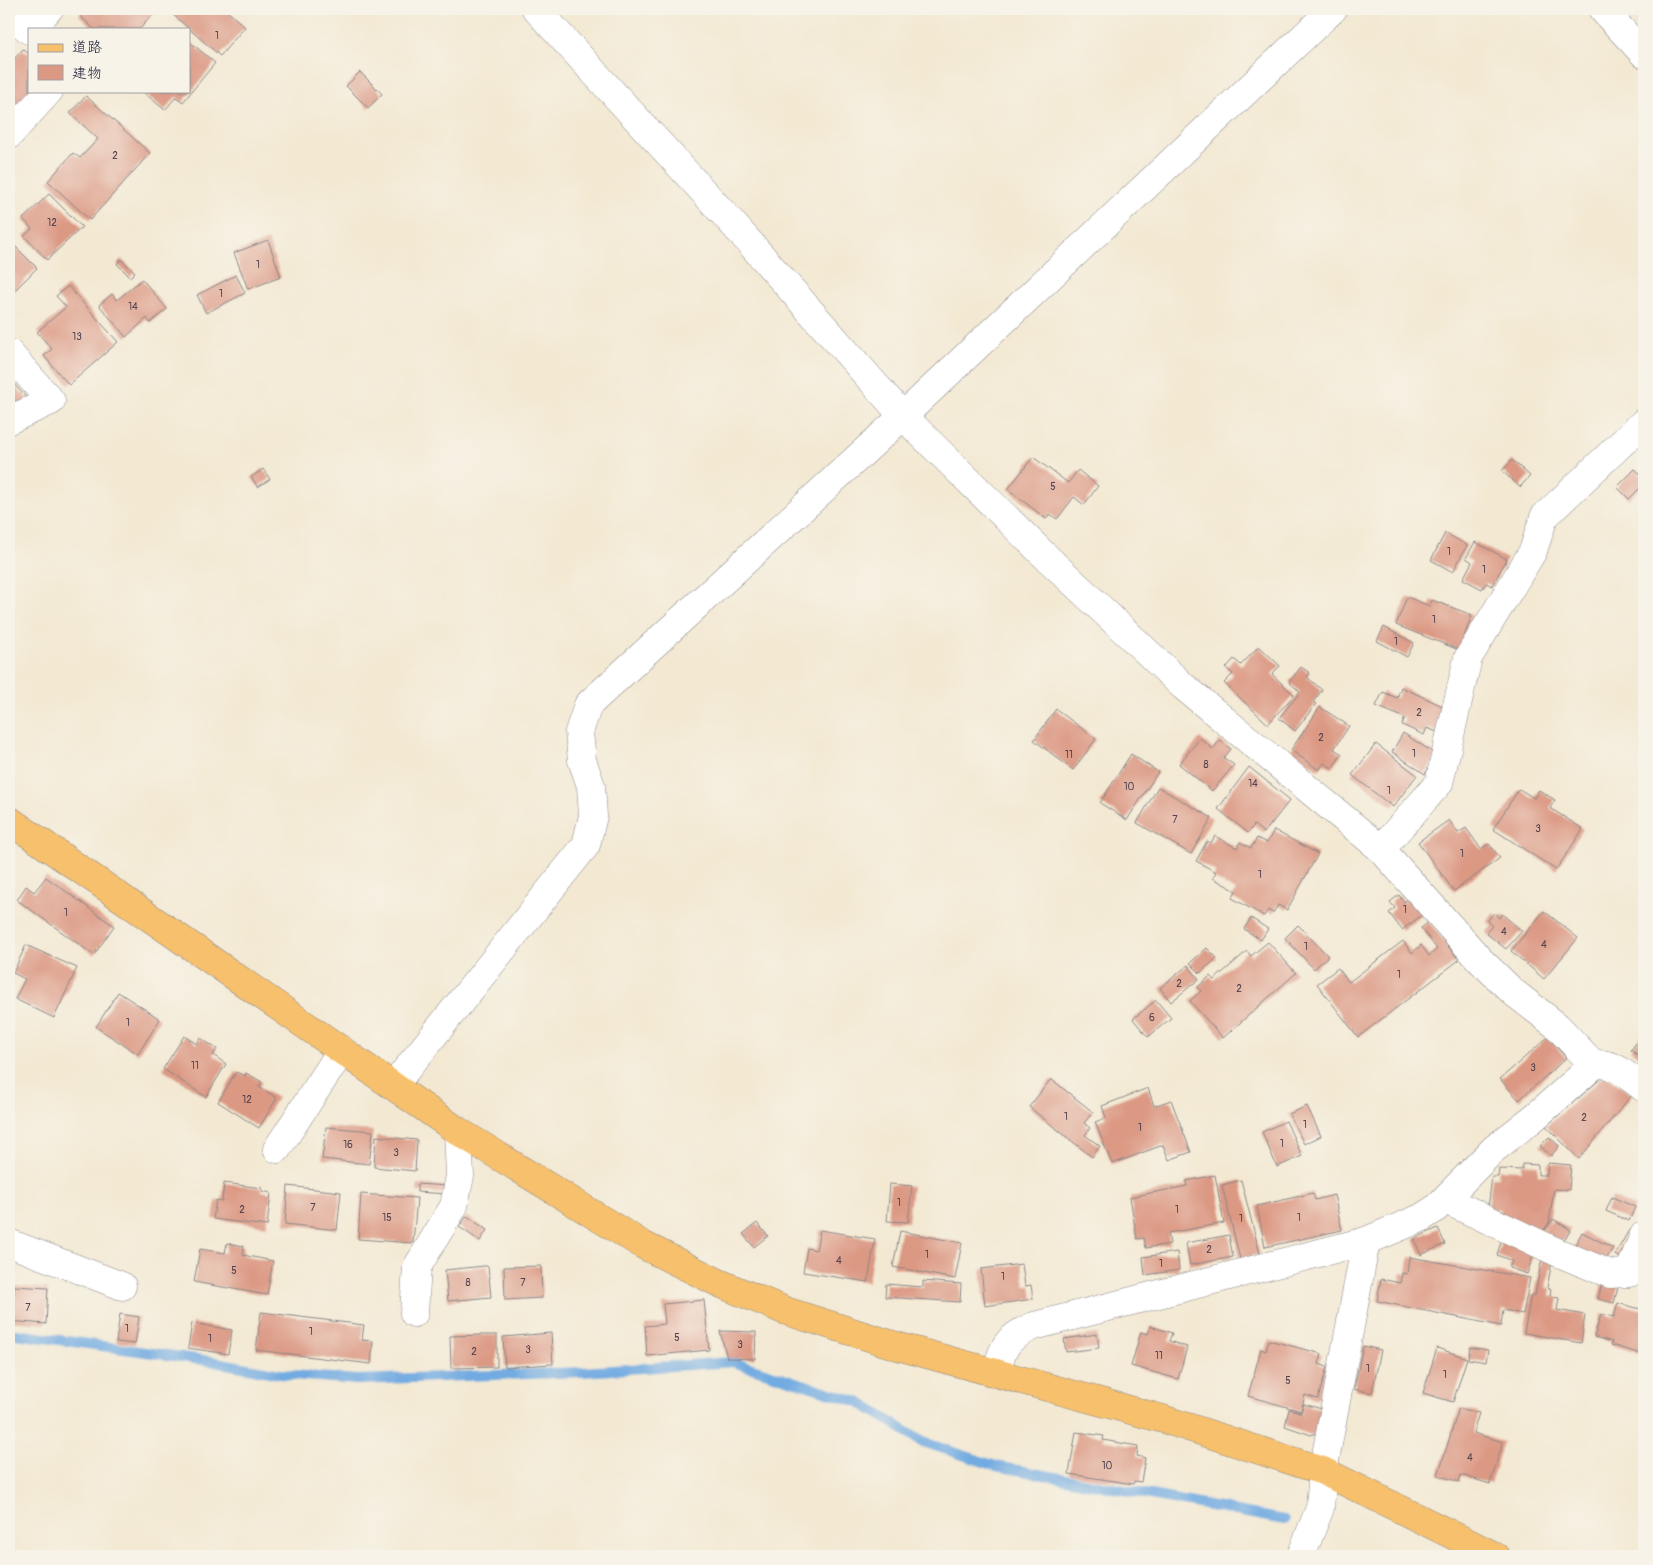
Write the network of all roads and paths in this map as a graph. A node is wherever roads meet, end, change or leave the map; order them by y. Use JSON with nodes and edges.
{"nodes":[{"id":1,"x":50,"y":9,"type":"edge"},
{"id":2,"x":536,"y":9,"type":"edge"},
{"id":3,"x":1333,"y":9,"type":"edge"},
{"id":4,"x":1602,"y":9,"type":"edge"},
{"id":5,"x":9,"y":13,"type":"edge"},
{"id":6,"x":29,"y":28,"type":"edge"},
{"id":7,"x":31,"y":28,"type":"edge"},
{"id":8,"x":1644,"y":54,"type":"edge"},
{"id":9,"x":49,"y":92,"type":"edge"},
{"id":10,"x":9,"y":135,"type":"edge"},
{"id":11,"x":9,"y":353,"type":"edge"},
{"id":12,"x":903,"y":416,"type":"junction"},
{"id":13,"x":9,"y":420,"type":"edge"},
{"id":14,"x":1644,"y":422,"type":"edge"},
{"id":15,"x":9,"y":820,"type":"edge"},
{"id":16,"x":1381,"y":850,"type":"junction"},
{"id":17,"x":342,"y":1050,"type":"junction"},
{"id":18,"x":1594,"y":1065,"type":"junction"},
{"id":19,"x":394,"y":1085,"type":"junction"},
{"id":20,"x":1644,"y":1088,"type":"edge"},
{"id":21,"x":458,"y":1131,"type":"junction"},
{"id":22,"x":277,"y":1149,"type":"dead end"},
{"id":23,"x":1446,"y":1200,"type":"junction"},
{"id":24,"x":1644,"y":1235,"type":"edge"},
{"id":25,"x":1366,"y":1241,"type":"junction"},
{"id":26,"x":9,"y":1243,"type":"edge"},
{"id":27,"x":122,"y":1286,"type":"dead end"},
{"id":28,"x":414,"y":1313,"type":"dead end"},
{"id":29,"x":996,"y":1372,"type":"junction"},
{"id":30,"x":1323,"y":1471,"type":"junction"},
{"id":31,"x":1301,"y":1556,"type":"edge"},
{"id":32,"x":1495,"y":1556,"type":"edge"}],
"edges":[{"from":1,"to":7,"type":"street"},
{"from":2,"to":12,"type":"street"},
{"from":3,"to":12,"type":"street"},
{"from":4,"to":8,"type":"street"},
{"from":5,"to":6,"type":"street"},
{"from":9,"to":10,"type":"street"},
{"from":11,"to":13,"type":"street"},
{"from":12,"to":16,"type":"street"},
{"from":12,"to":19,"type":"street"},
{"from":14,"to":16,"type":"street"},
{"from":15,"to":17,"type":"main road"},
{"from":16,"to":18,"type":"street"},
{"from":17,"to":19,"type":"main road"},
{"from":17,"to":22,"type":"street"},
{"from":18,"to":20,"type":"street"},
{"from":18,"to":23,"type":"street"},
{"from":19,"to":21,"type":"main road"},
{"from":21,"to":28,"type":"street"},
{"from":21,"to":29,"type":"main road"},
{"from":23,"to":24,"type":"street"},
{"from":23,"to":25,"type":"street"},
{"from":25,"to":29,"type":"street"},
{"from":25,"to":30,"type":"street"},
{"from":26,"to":27,"type":"street"},
{"from":29,"to":30,"type":"main road"},
{"from":30,"to":31,"type":"street"},
{"from":30,"to":32,"type":"main road"}]}
